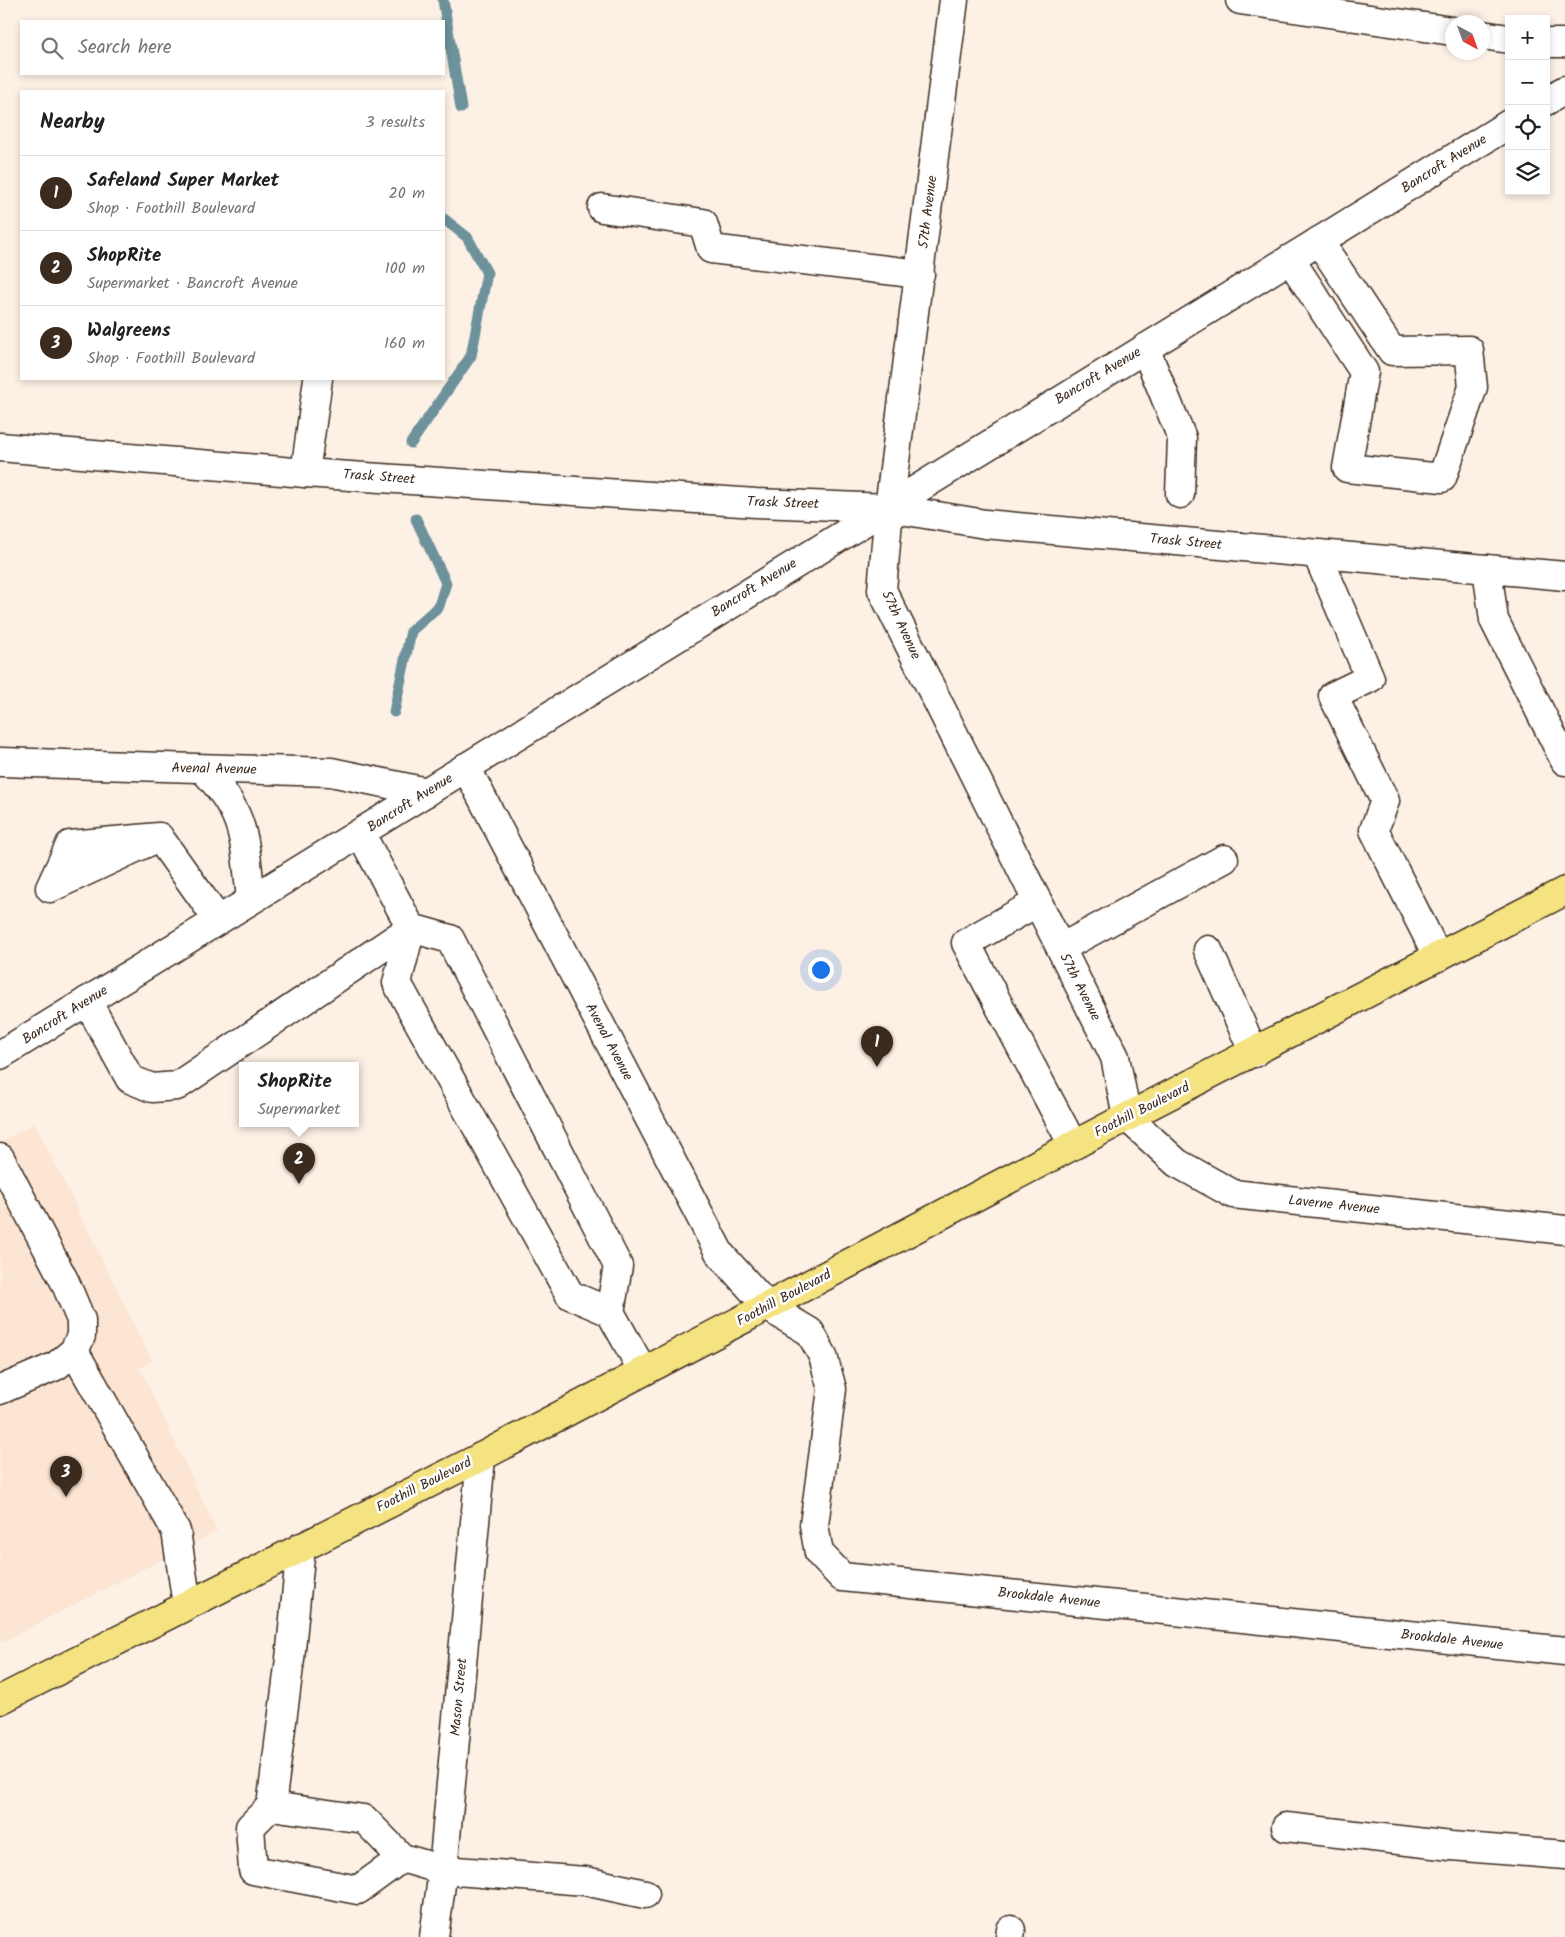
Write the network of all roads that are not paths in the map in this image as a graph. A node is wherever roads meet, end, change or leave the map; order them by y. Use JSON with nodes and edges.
{"nodes":[{"id":1,"x":954,"y":0,"type":"edge"},
{"id":2,"x":1240,"y":0,"type":"edge"},
{"id":3,"x":1445,"y":30,"type":"edge"},
{"id":4,"x":1490,"y":36,"type":"edge"},
{"id":5,"x":1505,"y":38,"type":"edge"},
{"id":6,"x":1565,"y":42,"type":"edge"},
{"id":7,"x":1550,"y":43,"type":"edge"},
{"id":8,"x":1565,"y":90,"type":"edge"},
{"id":9,"x":1550,"y":99,"type":"edge"},
{"id":10,"x":1505,"y":126,"type":"edge"},
{"id":11,"x":602,"y":208,"type":"dead end"},
{"id":12,"x":1319,"y":241,"type":"junction"},
{"id":13,"x":1290,"y":259,"type":"junction"},
{"id":14,"x":920,"y":274,"type":"junction"},
{"id":15,"x":1144,"y":348,"type":"junction"},
{"id":16,"x":318,"y":380,"type":"edge"},
{"id":17,"x":0,"y":447,"type":"edge"},
{"id":18,"x":305,"y":473,"type":"junction"},
{"id":19,"x":1180,"y":494,"type":"dead end"},
{"id":20,"x":889,"y":508,"type":"junction"},
{"id":21,"x":1317,"y":554,"type":"junction"},
{"id":22,"x":1487,"y":569,"type":"junction"},
{"id":23,"x":1565,"y":576,"type":"edge"},
{"id":24,"x":0,"y":762,"type":"edge"},
{"id":25,"x":1565,"y":762,"type":"edge"},
{"id":26,"x":466,"y":767,"type":"junction"},
{"id":27,"x":203,"y":770,"type":"junction"},
{"id":28,"x":427,"y":792,"type":"junction"},
{"id":29,"x":361,"y":834,"type":"junction"},
{"id":30,"x":158,"y":837,"type":"dead end"},
{"id":31,"x":1224,"y":859,"type":"dead end"},
{"id":32,"x":1565,"y":891,"type":"edge"},
{"id":33,"x":251,"y":899,"type":"junction"},
{"id":34,"x":1038,"y":902,"type":"junction"},
{"id":35,"x":218,"y":920,"type":"junction"},
{"id":36,"x":411,"y":928,"type":"junction"},
{"id":37,"x":1061,"y":948,"type":"junction"},
{"id":38,"x":1208,"y":950,"type":"dead end"},
{"id":39,"x":1438,"y":957,"type":"junction"},
{"id":40,"x":87,"y":1001,"type":"junction"},
{"id":41,"x":1254,"y":1053,"type":"junction"},
{"id":42,"x":0,"y":1055,"type":"edge"},
{"id":43,"x":1127,"y":1117,"type":"junction"},
{"id":44,"x":1074,"y":1145,"type":"junction"},
{"id":45,"x":0,"y":1158,"type":"edge"},
{"id":46,"x":1565,"y":1230,"type":"edge"},
{"id":47,"x":768,"y":1306,"type":"junction"},
{"id":48,"x":610,"y":1312,"type":"junction"},
{"id":49,"x":74,"y":1350,"type":"junction"},
{"id":50,"x":643,"y":1371,"type":"junction"},
{"id":51,"x":0,"y":1390,"type":"edge"},
{"id":52,"x":481,"y":1456,"type":"junction"},
{"id":53,"x":300,"y":1547,"type":"junction"},
{"id":54,"x":187,"y":1604,"type":"junction"},
{"id":55,"x":1565,"y":1651,"type":"edge"},
{"id":56,"x":0,"y":1700,"type":"edge"},
{"id":57,"x":271,"y":1806,"type":"junction"},
{"id":58,"x":1286,"y":1827,"type":"dead end"},
{"id":59,"x":1565,"y":1855,"type":"edge"},
{"id":60,"x":402,"y":1858,"type":"junction"},
{"id":61,"x":443,"y":1870,"type":"junction"},
{"id":62,"x":645,"y":1894,"type":"dead end"},
{"id":63,"x":434,"y":1937,"type":"edge"}],
"edges":[{"from":1,"to":14,"type":"street","name":"57th Avenue"},
{"from":2,"to":3,"type":"street"},
{"from":4,"to":5,"type":"street"},
{"from":6,"to":7,"type":"street"},
{"from":8,"to":9,"type":"street"},
{"from":10,"to":12,"type":"street","name":"Bancroft Avenue"},
{"from":11,"to":14,"type":"street"},
{"from":12,"to":13,"type":"street","name":"Bancroft Avenue"},
{"from":12,"to":13,"type":"street"},
{"from":13,"to":15,"type":"street","name":"Bancroft Avenue"},
{"from":14,"to":20,"type":"street","name":"57th Avenue"},
{"from":15,"to":19,"type":"street"},
{"from":15,"to":20,"type":"street","name":"Bancroft Avenue"},
{"from":16,"to":18,"type":"street"},
{"from":17,"to":18,"type":"street","name":"Trask Street"},
{"from":18,"to":20,"type":"street","name":"Trask Street"},
{"from":20,"to":21,"type":"street","name":"Trask Street"},
{"from":20,"to":26,"type":"street","name":"Bancroft Avenue"},
{"from":20,"to":34,"type":"street","name":"57th Avenue"},
{"from":21,"to":22,"type":"street","name":"Trask Street"},
{"from":21,"to":39,"type":"street"},
{"from":22,"to":23,"type":"street","name":"Trask Street"},
{"from":22,"to":25,"type":"street"},
{"from":24,"to":27,"type":"street","name":"Avenal Avenue"},
{"from":26,"to":28,"type":"street","name":"Bancroft Avenue"},
{"from":26,"to":47,"type":"street","name":"Avenal Avenue"},
{"from":27,"to":28,"type":"street","name":"Avenal Avenue"},
{"from":27,"to":33,"type":"street"},
{"from":28,"to":29,"type":"street","name":"Bancroft Avenue"},
{"from":29,"to":33,"type":"street","name":"Bancroft Avenue"},
{"from":29,"to":36,"type":"street"},
{"from":30,"to":35,"type":"street"},
{"from":31,"to":37,"type":"street"},
{"from":32,"to":39,"type":"main road","name":"Foothill Boulevard"},
{"from":33,"to":35,"type":"street","name":"Bancroft Avenue"},
{"from":34,"to":37,"type":"street","name":"57th Avenue"},
{"from":34,"to":44,"type":"street"},
{"from":35,"to":40,"type":"street","name":"Bancroft Avenue"},
{"from":36,"to":40,"type":"street"},
{"from":36,"to":48,"type":"street"},
{"from":36,"to":48,"type":"street"},
{"from":37,"to":43,"type":"street","name":"57th Avenue"},
{"from":38,"to":41,"type":"street"},
{"from":39,"to":41,"type":"main road","name":"Foothill Boulevard"},
{"from":40,"to":42,"type":"street","name":"Bancroft Avenue"},
{"from":41,"to":43,"type":"main road","name":"Foothill Boulevard"},
{"from":43,"to":44,"type":"main road","name":"Foothill Boulevard"},
{"from":43,"to":46,"type":"street","name":"Laverne Avenue"},
{"from":44,"to":47,"type":"main road","name":"Foothill Boulevard"},
{"from":45,"to":49,"type":"street"},
{"from":47,"to":50,"type":"main road","name":"Foothill Boulevard"},
{"from":47,"to":55,"type":"street","name":"Brookdale Avenue"},
{"from":48,"to":50,"type":"street"},
{"from":49,"to":51,"type":"street"},
{"from":49,"to":54,"type":"street"},
{"from":50,"to":52,"type":"main road","name":"Foothill Boulevard"},
{"from":52,"to":53,"type":"main road","name":"Foothill Boulevard"},
{"from":52,"to":61,"type":"street","name":"Mason Street"},
{"from":53,"to":54,"type":"main road","name":"Foothill Boulevard"},
{"from":53,"to":57,"type":"street"},
{"from":54,"to":56,"type":"main road","name":"Foothill Boulevard"},
{"from":57,"to":60,"type":"street"},
{"from":57,"to":60,"type":"street"},
{"from":58,"to":59,"type":"street"},
{"from":60,"to":61,"type":"street"},
{"from":61,"to":62,"type":"street"},
{"from":61,"to":63,"type":"street","name":"Mason Street"}]}
